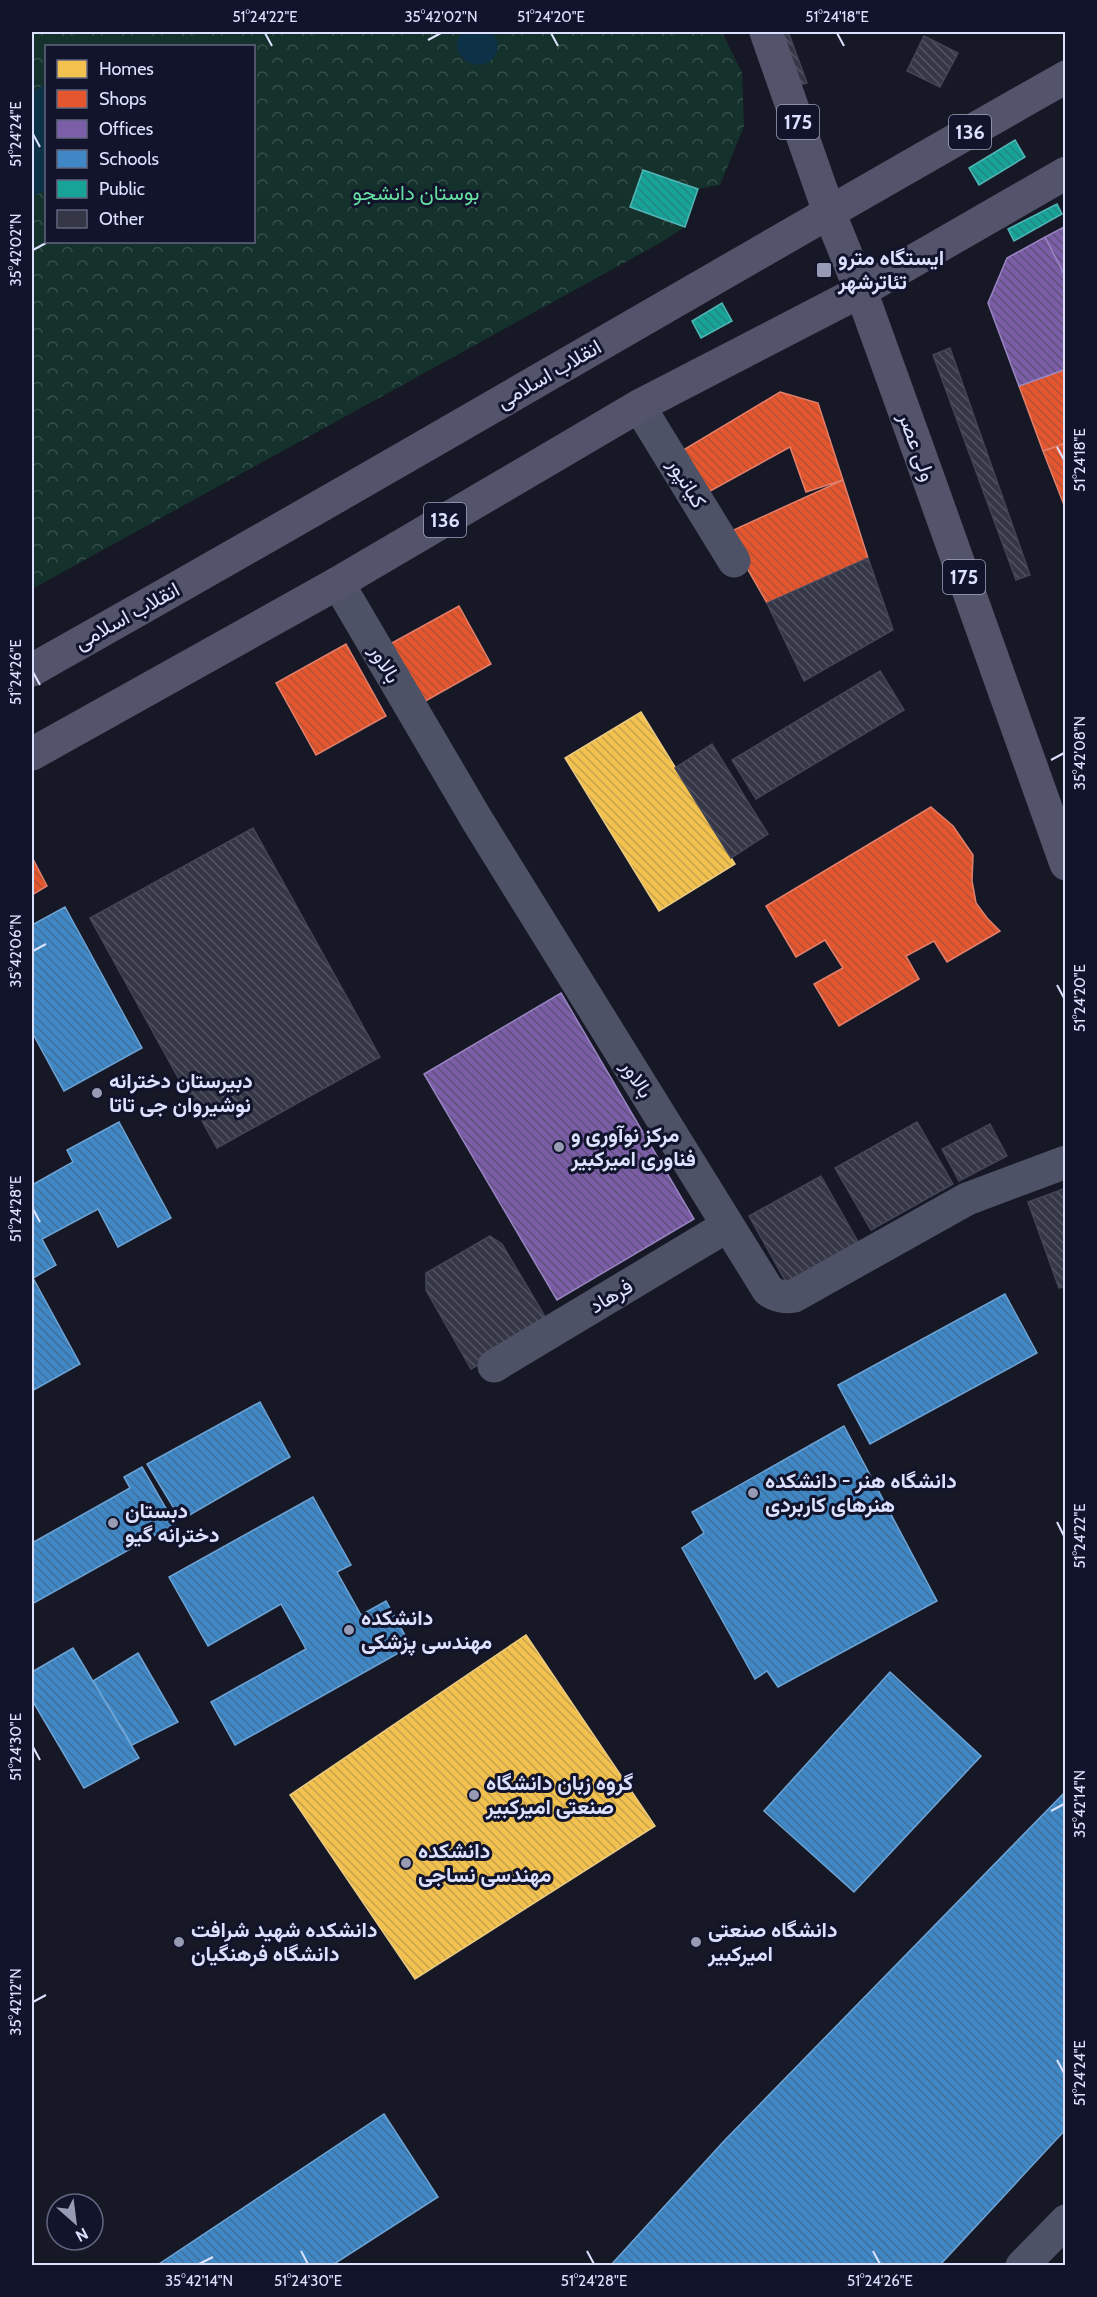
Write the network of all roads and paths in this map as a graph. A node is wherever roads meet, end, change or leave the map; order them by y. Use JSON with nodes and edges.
{"nodes":[{"id":1,"x":766,"y":32,"type":"edge"},
{"id":2,"x":1065,"y":77,"type":"edge"},
{"id":3,"x":1065,"y":173,"type":"edge"},
{"id":4,"x":829,"y":212,"type":"junction"},
{"id":5,"x":861,"y":291,"type":"junction"},
{"id":6,"x":639,"y":406,"type":"junction"},
{"id":7,"x":734,"y":561,"type":"dead end"},
{"id":8,"x":338,"y":583,"type":"junction"},
{"id":9,"x":32,"y":670,"type":"edge"},
{"id":10,"x":32,"y":754,"type":"edge"},
{"id":11,"x":1065,"y":864,"type":"edge"},
{"id":12,"x":1065,"y":1162,"type":"edge"},
{"id":13,"x":727,"y":1226,"type":"junction"},
{"id":14,"x":494,"y":1366,"type":"dead end"},
{"id":15,"x":1065,"y":2221,"type":"edge"},
{"id":16,"x":1036,"y":2260,"type":"edge"}],
"edges":[{"from":1,"to":4,"type":"main road","name":"ولی عصر","number":"175"},
{"from":2,"to":4,"type":"main road","name":"انقلاب اسلامی","number":"136"},
{"from":3,"to":5,"type":"main road","number":"136"},
{"from":4,"to":5,"type":"main road","name":"ولی عصر","number":"175"},
{"from":4,"to":9,"type":"main road","name":"انقلاب اسلامی","number":"136"},
{"from":5,"to":6,"type":"main road","number":"136"},
{"from":5,"to":11,"type":"main road","name":"ولی عصر","number":"175"},
{"from":6,"to":7,"type":"street","name":"کیانپور"},
{"from":6,"to":8,"type":"main road","number":"136"},
{"from":8,"to":10,"type":"main road","number":"136"},
{"from":8,"to":13,"type":"street","name":"بالاور"},
{"from":12,"to":13,"type":"street","name":"بالاور"},
{"from":13,"to":14,"type":"street","name":"فرهاد"},
{"from":15,"to":16,"type":"street"}]}
